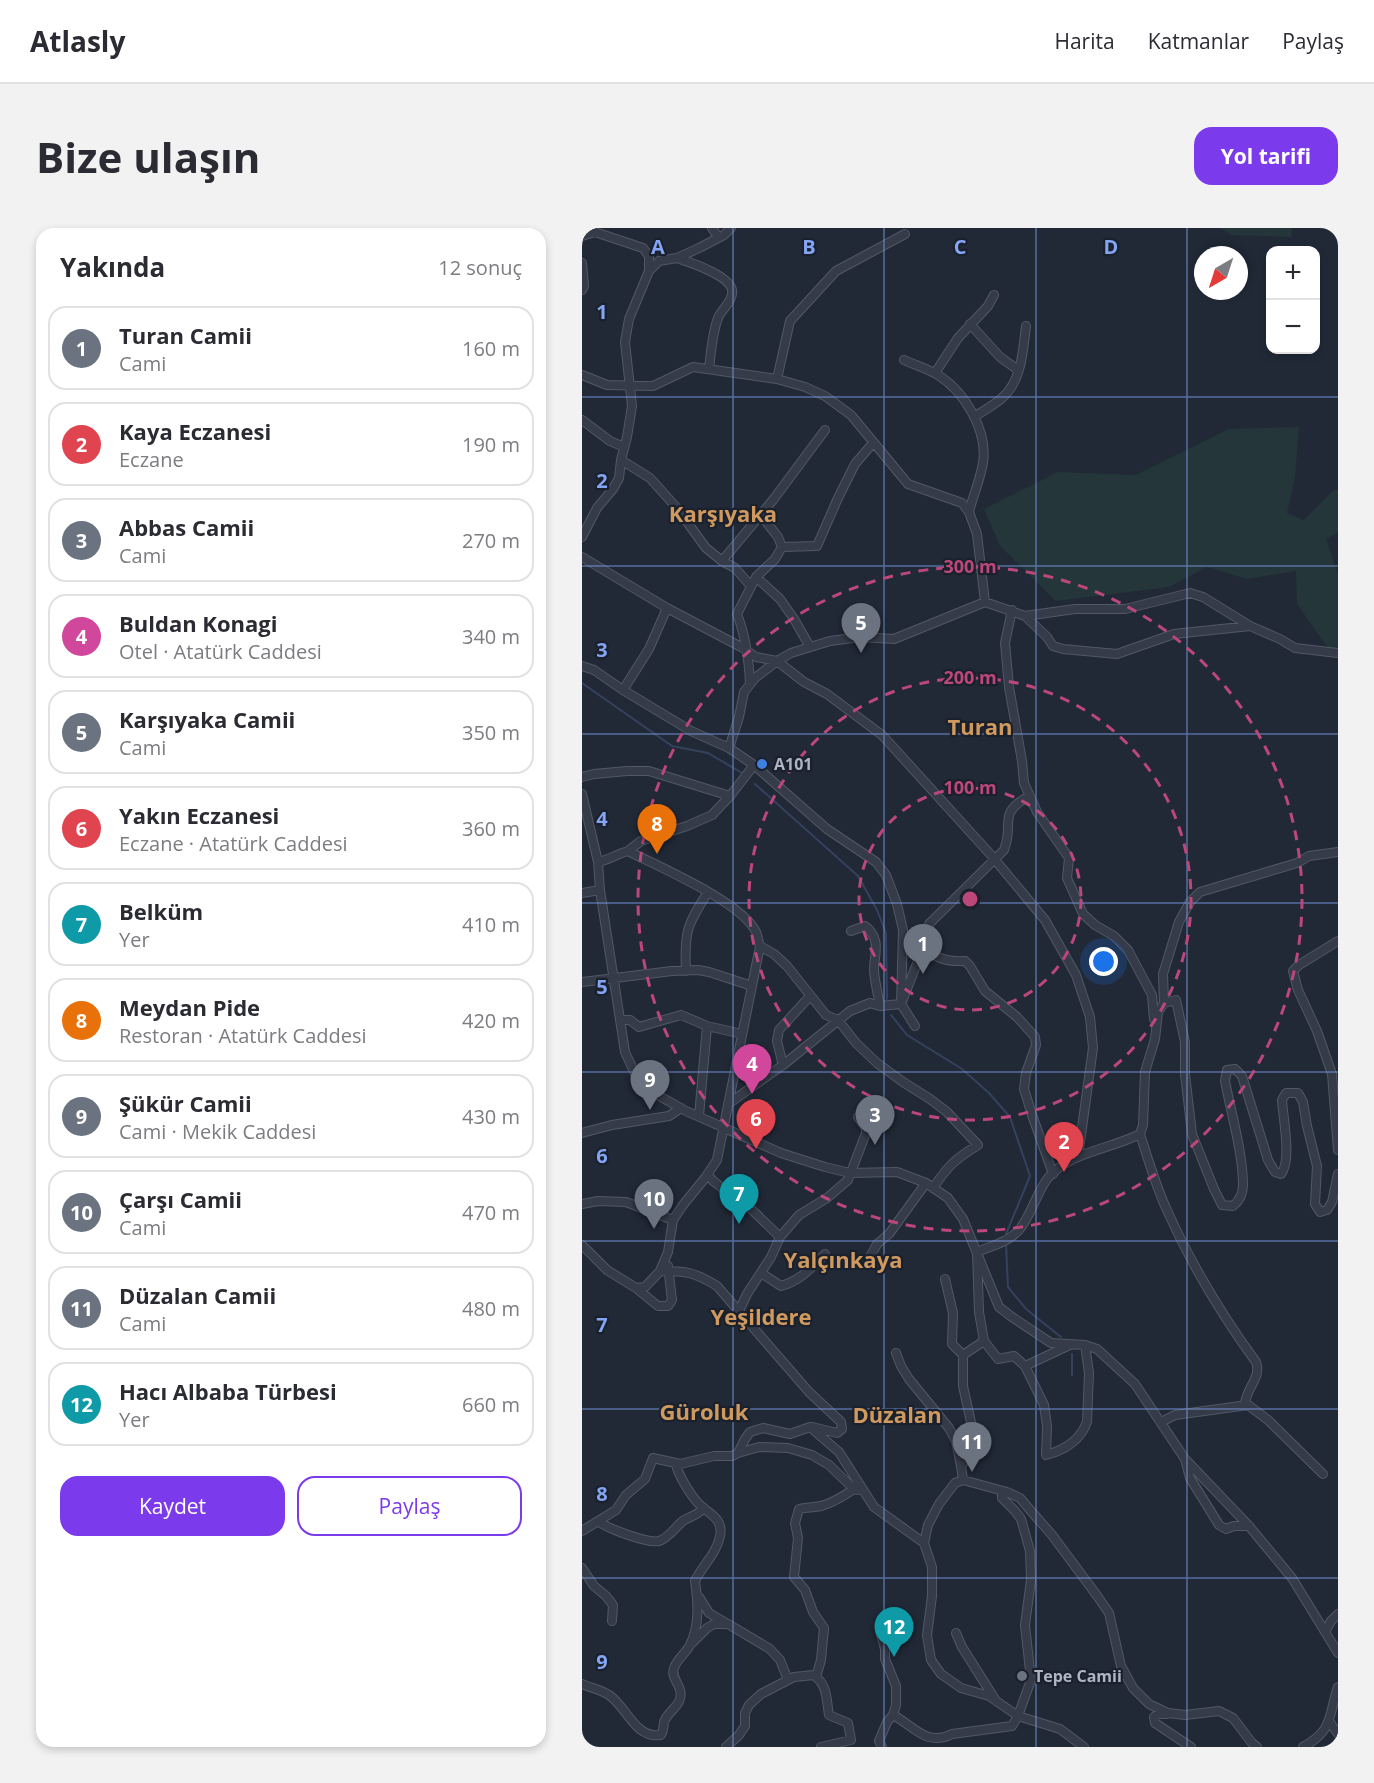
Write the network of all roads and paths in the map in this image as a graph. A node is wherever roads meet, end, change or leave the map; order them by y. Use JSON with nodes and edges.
{"nodes":[{"id":1,"x":712,"y":228,"type":"edge"},
{"id":2,"x":731,"y":228,"type":"edge"},
{"id":3,"x":905,"y":234,"type":"dead end"},
{"id":4,"x":582,"y":236,"type":"edge"},
{"id":5,"x":718,"y":237,"type":"junction"},
{"id":6,"x":676,"y":258,"type":"junction"},
{"id":7,"x":582,"y":263,"type":"edge"},
{"id":8,"x":649,"y":271,"type":"junction"},
{"id":9,"x":582,"y":290,"type":"edge"},
{"id":10,"x":994,"y":295,"type":"dead end"},
{"id":11,"x":970,"y":324,"type":"junction"},
{"id":12,"x":1026,"y":326,"type":"dead end"},
{"id":13,"x":904,"y":360,"type":"dead end"},
{"id":14,"x":709,"y":369,"type":"junction"},
{"id":15,"x":1018,"y":370,"type":"junction"},
{"id":16,"x":934,"y":373,"type":"junction"},
{"id":17,"x":582,"y":375,"type":"edge"},
{"id":18,"x":777,"y":379,"type":"junction"},
{"id":19,"x":630,"y":387,"type":"junction"},
{"id":20,"x":974,"y":417,"type":"junction"},
{"id":21,"x":582,"y":420,"type":"edge"},
{"id":22,"x":825,"y":430,"type":"dead end"},
{"id":23,"x":873,"y":442,"type":"junction"},
{"id":24,"x":624,"y":447,"type":"junction"},
{"id":25,"x":621,"y":460,"type":"junction"},
{"id":26,"x":969,"y":512,"type":"junction"},
{"id":27,"x":760,"y":514,"type":"junction"},
{"id":28,"x":582,"y":537,"type":"edge"},
{"id":29,"x":782,"y":547,"type":"junction"},
{"id":30,"x":582,"y":557,"type":"edge"},
{"id":31,"x":722,"y":561,"type":"junction"},
{"id":32,"x":756,"y":577,"type":"junction"},
{"id":33,"x":750,"y":585,"type":"junction"},
{"id":34,"x":985,"y":602,"type":"junction"},
{"id":35,"x":667,"y":608,"type":"junction"},
{"id":36,"x":1011,"y":610,"type":"junction"},
{"id":37,"x":1025,"y":616,"type":"junction"},
{"id":38,"x":1250,"y":626,"type":"junction"},
{"id":39,"x":810,"y":647,"type":"junction"},
{"id":40,"x":747,"y":650,"type":"junction"},
{"id":41,"x":1338,"y":653,"type":"edge"},
{"id":42,"x":777,"y":661,"type":"junction"},
{"id":43,"x":582,"y":666,"type":"edge"},
{"id":44,"x":750,"y":684,"type":"junction"},
{"id":45,"x":623,"y":690,"type":"junction"},
{"id":46,"x":729,"y":748,"type":"junction"},
{"id":47,"x":754,"y":765,"type":"junction"},
{"id":48,"x":582,"y":777,"type":"edge"},
{"id":49,"x":582,"y":794,"type":"edge"},
{"id":50,"x":730,"y":796,"type":"junction"},
{"id":51,"x":1029,"y":796,"type":"junction"},
{"id":52,"x":628,"y":851,"type":"junction"},
{"id":53,"x":1338,"y":852,"type":"edge"},
{"id":54,"x":995,"y":860,"type":"junction"},
{"id":55,"x":598,"y":862,"type":"junction"},
{"id":56,"x":600,"y":890,"type":"junction"},
{"id":57,"x":708,"y":892,"type":"junction"},
{"id":58,"x":582,"y":893,"type":"edge"},
{"id":59,"x":851,"y":932,"type":"dead end"},
{"id":60,"x":1338,"y":941,"type":"edge"},
{"id":61,"x":760,"y":946,"type":"junction"},
{"id":62,"x":921,"y":947,"type":"junction"},
{"id":63,"x":686,"y":971,"type":"junction"},
{"id":64,"x":614,"y":978,"type":"junction"},
{"id":65,"x":582,"y":982,"type":"edge"},
{"id":66,"x":752,"y":986,"type":"junction"},
{"id":67,"x":810,"y":996,"type":"junction"},
{"id":68,"x":1164,"y":1003,"type":"junction"},
{"id":69,"x":901,"y":1004,"type":"junction"},
{"id":70,"x":880,"y":1006,"type":"junction"},
{"id":71,"x":620,"y":1020,"type":"junction"},
{"id":72,"x":838,"y":1020,"type":"junction"},
{"id":73,"x":707,"y":1026,"type":"junction"},
{"id":74,"x":915,"y":1026,"type":"dead end"},
{"id":75,"x":1156,"y":1031,"type":"junction"},
{"id":76,"x":742,"y":1034,"type":"junction"},
{"id":77,"x":783,"y":1065,"type":"junction"},
{"id":78,"x":728,"y":1104,"type":"junction"},
{"id":79,"x":681,"y":1108,"type":"junction"},
{"id":80,"x":699,"y":1116,"type":"junction"},
{"id":81,"x":858,"y":1117,"type":"dead end"},
{"id":82,"x":720,"y":1125,"type":"junction"},
{"id":83,"x":582,"y":1133,"type":"edge"},
{"id":84,"x":1140,"y":1134,"type":"junction"},
{"id":85,"x":1338,"y":1150,"type":"edge"},
{"id":86,"x":1078,"y":1157,"type":"junction"},
{"id":87,"x":850,"y":1173,"type":"junction"},
{"id":88,"x":1053,"y":1174,"type":"junction"},
{"id":89,"x":1338,"y":1174,"type":"edge"},
{"id":90,"x":708,"y":1175,"type":"junction"},
{"id":91,"x":926,"y":1183,"type":"junction"},
{"id":92,"x":933,"y":1188,"type":"junction"},
{"id":93,"x":582,"y":1204,"type":"edge"},
{"id":94,"x":673,"y":1220,"type":"junction"},
{"id":95,"x":780,"y":1237,"type":"junction"},
{"id":96,"x":582,"y":1245,"type":"edge"},
{"id":97,"x":977,"y":1252,"type":"junction"},
{"id":98,"x":825,"y":1254,"type":"dead end"},
{"id":99,"x":870,"y":1257,"type":"dead end"},
{"id":100,"x":664,"y":1271,"type":"junction"},
{"id":101,"x":761,"y":1273,"type":"junction"},
{"id":102,"x":945,"y":1278,"type":"dead end"},
{"id":103,"x":636,"y":1288,"type":"junction"},
{"id":104,"x":739,"y":1311,"type":"junction"},
{"id":105,"x":984,"y":1341,"type":"junction"},
{"id":106,"x":1072,"y":1344,"type":"junction"},
{"id":107,"x":1086,"y":1345,"type":"junction"},
{"id":108,"x":896,"y":1353,"type":"dead end"},
{"id":109,"x":963,"y":1355,"type":"junction"},
{"id":110,"x":1025,"y":1366,"type":"junction"},
{"id":111,"x":1245,"y":1405,"type":"junction"},
{"id":112,"x":1161,"y":1422,"type":"junction"},
{"id":113,"x":810,"y":1427,"type":"junction"},
{"id":114,"x":738,"y":1453,"type":"junction"},
{"id":115,"x":1185,"y":1459,"type":"junction"},
{"id":116,"x":676,"y":1464,"type":"junction"},
{"id":117,"x":961,"y":1466,"type":"junction"},
{"id":118,"x":1323,"y":1474,"type":"dead end"},
{"id":119,"x":963,"y":1480,"type":"junction"},
{"id":120,"x":854,"y":1489,"type":"junction"},
{"id":121,"x":1002,"y":1491,"type":"junction"},
{"id":122,"x":865,"y":1492,"type":"junction"},
{"id":123,"x":704,"y":1508,"type":"junction"},
{"id":124,"x":598,"y":1521,"type":"junction"},
{"id":125,"x":1249,"y":1526,"type":"junction"},
{"id":126,"x":584,"y":1527,"type":"edge"},
{"id":127,"x":924,"y":1543,"type":"junction"},
{"id":128,"x":582,"y":1568,"type":"edge"},
{"id":129,"x":696,"y":1592,"type":"junction"},
{"id":130,"x":1338,"y":1614,"type":"edge"},
{"id":131,"x":612,"y":1621,"type":"dead end"},
{"id":132,"x":728,"y":1624,"type":"junction"},
{"id":133,"x":880,"y":1631,"type":"dead end"},
{"id":134,"x":1325,"y":1632,"type":"junction"},
{"id":135,"x":956,"y":1633,"type":"dead end"},
{"id":136,"x":690,"y":1645,"type":"junction"},
{"id":137,"x":1338,"y":1653,"type":"edge"},
{"id":138,"x":816,"y":1677,"type":"junction"},
{"id":139,"x":788,"y":1680,"type":"junction"},
{"id":140,"x":582,"y":1684,"type":"edge"},
{"id":141,"x":1338,"y":1687,"type":"edge"},
{"id":142,"x":996,"y":1701,"type":"junction"},
{"id":143,"x":1168,"y":1713,"type":"junction"},
{"id":144,"x":892,"y":1715,"type":"junction"},
{"id":145,"x":1018,"y":1716,"type":"junction"},
{"id":146,"x":1329,"y":1721,"type":"junction"},
{"id":147,"x":1338,"y":1734,"type":"edge"},
{"id":148,"x":1070,"y":1737,"type":"junction"},
{"id":149,"x":726,"y":1747,"type":"edge"},
{"id":150,"x":821,"y":1747,"type":"edge"},
{"id":151,"x":882,"y":1747,"type":"edge"},
{"id":152,"x":1075,"y":1747,"type":"edge"},
{"id":153,"x":1084,"y":1747,"type":"edge"},
{"id":154,"x":1191,"y":1747,"type":"edge"},
{"id":155,"x":1257,"y":1747,"type":"edge"},
{"id":156,"x":1304,"y":1747,"type":"edge"}],
"edges":[{"from":1,"to":5,"type":"street"},
{"from":2,"to":5,"type":"street"},
{"from":3,"to":18,"type":"street"},
{"from":4,"to":8,"type":"street"},
{"from":5,"to":6,"type":"street"},
{"from":6,"to":8,"type":"street"},
{"from":6,"to":14,"type":"street"},
{"from":7,"to":9,"type":"street"},
{"from":8,"to":19,"type":"street"},
{"from":10,"to":11,"type":"street"},
{"from":11,"to":15,"type":"street"},
{"from":11,"to":16,"type":"street"},
{"from":12,"to":15,"type":"street"},
{"from":13,"to":16,"type":"street"},
{"from":14,"to":18,"type":"street"},
{"from":14,"to":19,"type":"street"},
{"from":15,"to":20,"type":"street"},
{"from":16,"to":20,"type":"street"},
{"from":17,"to":19,"type":"street"},
{"from":18,"to":23,"type":"street"},
{"from":19,"to":24,"type":"street"},
{"from":20,"to":26,"type":"street"},
{"from":21,"to":24,"type":"street"},
{"from":22,"to":27,"type":"street"},
{"from":23,"to":26,"type":"street"},
{"from":23,"to":29,"type":"street"},
{"from":24,"to":25,"type":"street"},
{"from":25,"to":28,"type":"street"},
{"from":25,"to":31,"type":"street"},
{"from":26,"to":34,"type":"street"},
{"from":27,"to":29,"type":"street"},
{"from":27,"to":31,"type":"street"},
{"from":29,"to":32,"type":"street"},
{"from":30,"to":35,"type":"street"},
{"from":31,"to":33,"type":"street"},
{"from":32,"to":33,"type":"street"},
{"from":32,"to":39,"type":"street"},
{"from":33,"to":40,"type":"street"},
{"from":34,"to":36,"type":"street"},
{"from":34,"to":39,"type":"street"},
{"from":35,"to":40,"type":"street"},
{"from":35,"to":45,"type":"street"},
{"from":36,"to":37,"type":"street"},
{"from":36,"to":51,"type":"street"},
{"from":37,"to":38,"type":"street"},
{"from":37,"to":38,"type":"street"},
{"from":38,"to":41,"type":"street"},
{"from":39,"to":42,"type":"street"},
{"from":40,"to":42,"type":"street"},
{"from":40,"to":44,"type":"street"},
{"from":42,"to":44,"type":"street"},
{"from":42,"to":54,"type":"street"},
{"from":43,"to":45,"type":"street"},
{"from":44,"to":46,"type":"street"},
{"from":45,"to":46,"type":"street"},
{"from":46,"to":47,"type":"street"},
{"from":47,"to":50,"type":"street"},
{"from":47,"to":69,"type":"street"},
{"from":48,"to":50,"type":"street"},
{"from":49,"to":55,"type":"street"},
{"from":50,"to":52,"type":"street"},
{"from":51,"to":54,"type":"street"},
{"from":51,"to":75,"type":"street"},
{"from":52,"to":55,"type":"street"},
{"from":52,"to":57,"type":"street"},
{"from":53,"to":68,"type":"street"},
{"from":54,"to":62,"type":"street"},
{"from":54,"to":86,"type":"street"},
{"from":55,"to":56,"type":"street"},
{"from":56,"to":58,"type":"street"},
{"from":56,"to":64,"type":"street"},
{"from":57,"to":61,"type":"street"},
{"from":57,"to":63,"type":"street"},
{"from":59,"to":70,"type":"street"},
{"from":60,"to":85,"type":"street"},
{"from":61,"to":66,"type":"street"},
{"from":61,"to":67,"type":"street"},
{"from":62,"to":69,"type":"street"},
{"from":62,"to":88,"type":"street"},
{"from":63,"to":64,"type":"street"},
{"from":63,"to":66,"type":"street"},
{"from":64,"to":65,"type":"street"},
{"from":64,"to":71,"type":"street"},
{"from":66,"to":76,"type":"street"},
{"from":67,"to":72,"type":"street"},
{"from":67,"to":77,"type":"street"},
{"from":68,"to":75,"type":"street"},
{"from":68,"to":89,"type":"street"},
{"from":69,"to":70,"type":"street"},
{"from":69,"to":74,"type":"street"},
{"from":70,"to":72,"type":"street"},
{"from":71,"to":73,"type":"street"},
{"from":71,"to":79,"type":"street"},
{"from":72,"to":77,"type":"street"},
{"from":72,"to":92,"type":"street"},
{"from":73,"to":76,"type":"street"},
{"from":73,"to":80,"type":"street"},
{"from":75,"to":84,"type":"street"},
{"from":76,"to":78,"type":"street"},
{"from":77,"to":78,"type":"street"},
{"from":78,"to":82,"type":"street"},
{"from":79,"to":80,"type":"street"},
{"from":79,"to":83,"type":"street"},
{"from":80,"to":82,"type":"street"},
{"from":81,"to":87,"type":"street"},
{"from":82,"to":87,"type":"street"},
{"from":82,"to":90,"type":"street"},
{"from":84,"to":86,"type":"street"},
{"from":84,"to":111,"type":"street"},
{"from":86,"to":88,"type":"street"},
{"from":87,"to":91,"type":"street"},
{"from":87,"to":95,"type":"street"},
{"from":88,"to":97,"type":"street"},
{"from":90,"to":94,"type":"street"},
{"from":90,"to":95,"type":"street"},
{"from":91,"to":92,"type":"street"},
{"from":91,"to":99,"type":"street"},
{"from":92,"to":97,"type":"street"},
{"from":93,"to":94,"type":"street"},
{"from":94,"to":100,"type":"street"},
{"from":95,"to":101,"type":"street"},
{"from":96,"to":103,"type":"street"},
{"from":97,"to":105,"type":"street"},
{"from":97,"to":106,"type":"street"},
{"from":98,"to":101,"type":"street"},
{"from":100,"to":103,"type":"street"},
{"from":100,"to":103,"type":"street"},
{"from":100,"to":104,"type":"street"},
{"from":101,"to":104,"type":"street"},
{"from":102,"to":109,"type":"street"},
{"from":104,"to":113,"type":"street"},
{"from":105,"to":109,"type":"street"},
{"from":105,"to":110,"type":"street"},
{"from":106,"to":107,"type":"street"},
{"from":106,"to":110,"type":"street"},
{"from":107,"to":110,"type":"street"},
{"from":107,"to":112,"type":"street"},
{"from":108,"to":117,"type":"street"},
{"from":109,"to":117,"type":"street"},
{"from":111,"to":112,"type":"street"},
{"from":111,"to":118,"type":"street"},
{"from":112,"to":115,"type":"street"},
{"from":113,"to":114,"type":"street"},
{"from":113,"to":122,"type":"street"},
{"from":114,"to":116,"type":"street"},
{"from":114,"to":120,"type":"street"},
{"from":115,"to":125,"type":"street"},
{"from":115,"to":125,"type":"street"},
{"from":116,"to":123,"type":"street"},
{"from":116,"to":124,"type":"street"},
{"from":117,"to":119,"type":"street"},
{"from":119,"to":121,"type":"street"},
{"from":119,"to":127,"type":"street"},
{"from":120,"to":122,"type":"street"},
{"from":120,"to":138,"type":"street"},
{"from":121,"to":143,"type":"street"},
{"from":121,"to":145,"type":"street"},
{"from":122,"to":127,"type":"street"},
{"from":123,"to":124,"type":"street"},
{"from":123,"to":129,"type":"street"},
{"from":124,"to":126,"type":"street"},
{"from":125,"to":134,"type":"street"},
{"from":127,"to":142,"type":"street"},
{"from":128,"to":131,"type":"street"},
{"from":129,"to":132,"type":"street"},
{"from":129,"to":136,"type":"street"},
{"from":130,"to":134,"type":"street"},
{"from":132,"to":136,"type":"street"},
{"from":132,"to":139,"type":"street"},
{"from":133,"to":144,"type":"street"},
{"from":134,"to":137,"type":"street"},
{"from":135,"to":142,"type":"street"},
{"from":136,"to":140,"type":"street"},
{"from":138,"to":139,"type":"street"},
{"from":138,"to":150,"type":"street"},
{"from":139,"to":149,"type":"street"},
{"from":141,"to":146,"type":"street"},
{"from":142,"to":145,"type":"street"},
{"from":143,"to":154,"type":"street"},
{"from":143,"to":155,"type":"street"},
{"from":144,"to":145,"type":"street"},
{"from":144,"to":151,"type":"street"},
{"from":145,"to":148,"type":"street"},
{"from":146,"to":147,"type":"street"},
{"from":146,"to":156,"type":"street"},
{"from":148,"to":152,"type":"street"},
{"from":148,"to":153,"type":"street"}]}
